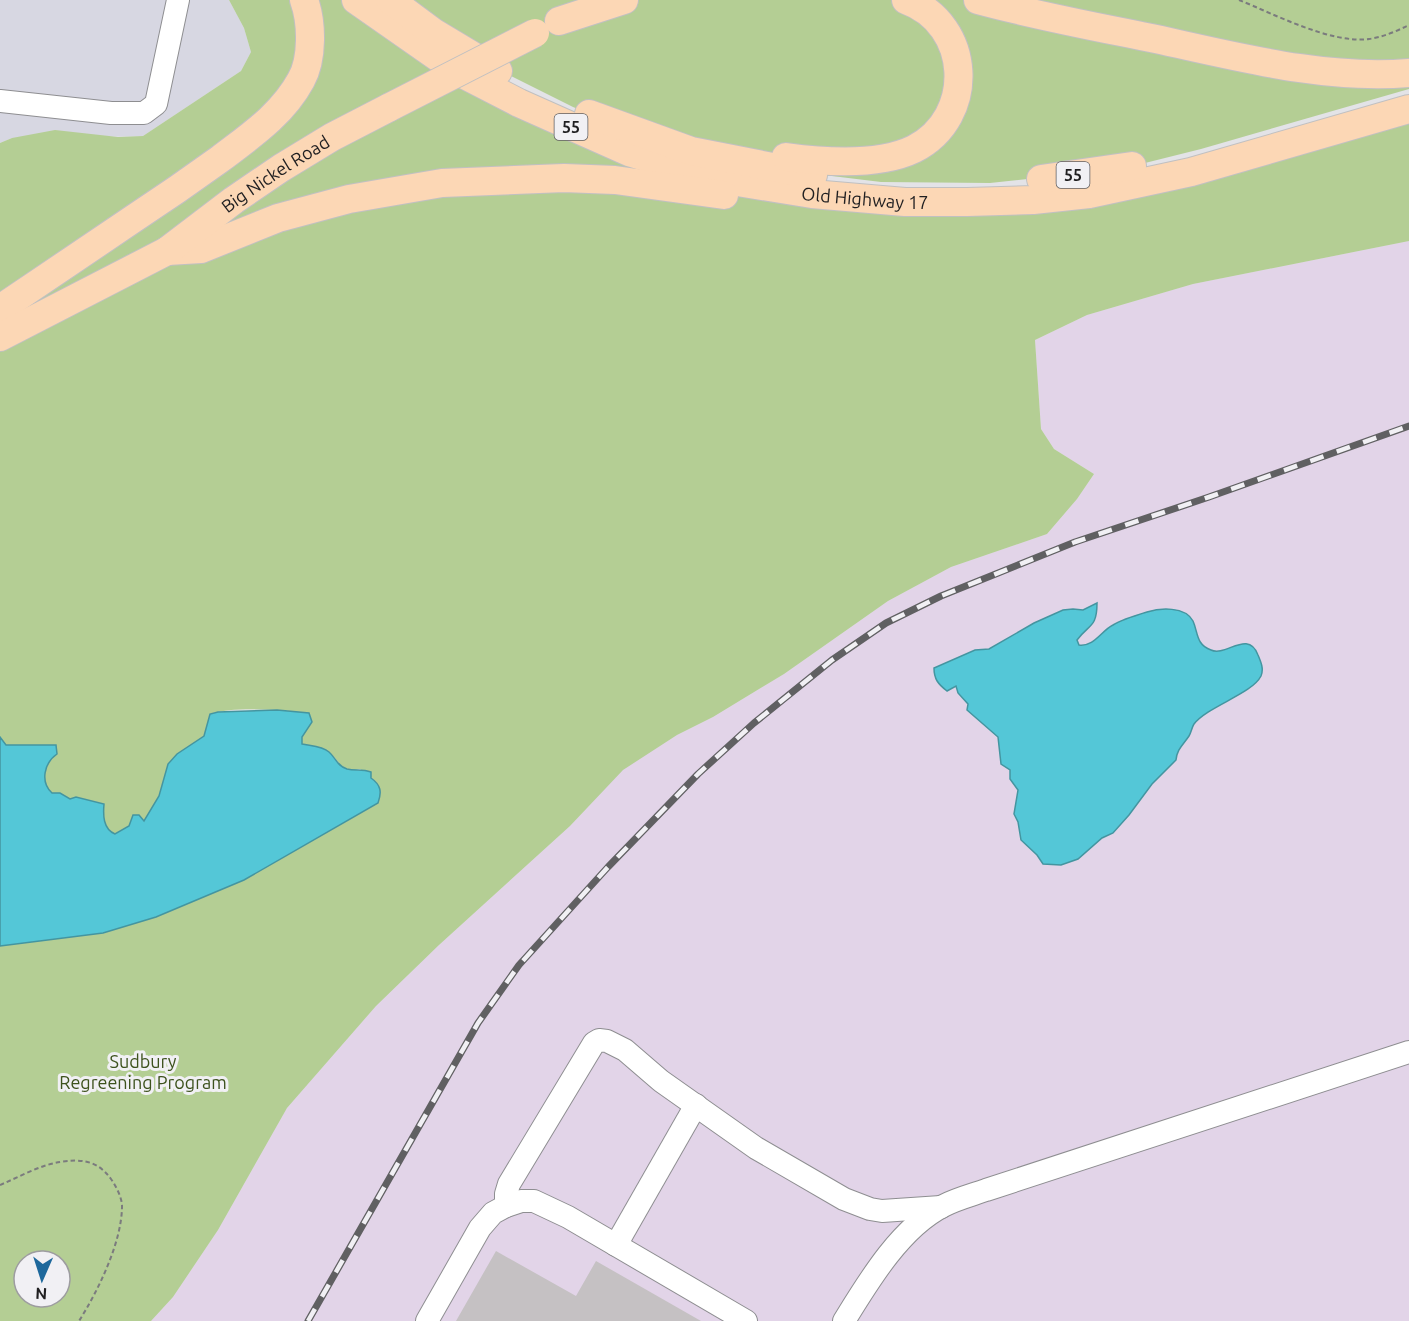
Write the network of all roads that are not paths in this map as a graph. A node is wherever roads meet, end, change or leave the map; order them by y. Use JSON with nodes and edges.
{"nodes":[{"id":1,"x":178,"y":0,"type":"edge"},
{"id":2,"x":304,"y":0,"type":"edge"},
{"id":3,"x":356,"y":0,"type":"edge"},
{"id":4,"x":390,"y":0,"type":"edge"},
{"id":5,"x":590,"y":0,"type":"edge"},
{"id":6,"x":624,"y":0,"type":"edge"},
{"id":7,"x":906,"y":0,"type":"edge"},
{"id":8,"x":978,"y":0,"type":"edge"},
{"id":9,"x":547,"y":27,"type":"junction"},
{"id":10,"x":1409,"y":73,"type":"edge"},
{"id":11,"x":1409,"y":90,"type":"edge"},
{"id":12,"x":0,"y":101,"type":"edge"},
{"id":13,"x":1409,"y":109,"type":"edge"},
{"id":14,"x":729,"y":159,"type":"junction"},
{"id":15,"x":812,"y":194,"type":"junction"},
{"id":16,"x":167,"y":251,"type":"junction"},
{"id":17,"x":0,"y":309,"type":"edge"},
{"id":18,"x":0,"y":337,"type":"edge"},
{"id":19,"x":1409,"y":1052,"type":"edge"},
{"id":20,"x":696,"y":1105,"type":"junction"},
{"id":21,"x":506,"y":1206,"type":"junction"},
{"id":22,"x":941,"y":1207,"type":"junction"},
{"id":23,"x":616,"y":1245,"type":"junction"},
{"id":24,"x":427,"y":1321,"type":"edge"},
{"id":25,"x":746,"y":1321,"type":"edge"},
{"id":26,"x":844,"y":1321,"type":"edge"}],
"edges":[{"from":1,"to":12,"type":"street"},
{"from":2,"to":17,"type":"main road"},
{"from":3,"to":15,"type":"main road","name":"Old Highway 17","number":"55"},
{"from":4,"to":14,"type":"main road","name":"Old Highway 17","number":"55"},
{"from":5,"to":9,"type":"main road"},
{"from":6,"to":9,"type":"main road"},
{"from":7,"to":14,"type":"main road"},
{"from":8,"to":10,"type":"main road"},
{"from":9,"to":16,"type":"main road","name":"Big Nickel Road","bridge":true},
{"from":11,"to":14,"type":"main road","name":"Old Highway 17","number":"55"},
{"from":13,"to":15,"type":"main road","name":"Old Highway 17","number":"55"},
{"from":15,"to":16,"type":"main road"},
{"from":16,"to":18,"type":"main road","name":"Big Nickel Road"},
{"from":19,"to":22,"type":"street"},
{"from":20,"to":21,"type":"street"},
{"from":20,"to":22,"type":"street"},
{"from":20,"to":23,"type":"street"},
{"from":21,"to":23,"type":"street"},
{"from":21,"to":24,"type":"street"},
{"from":22,"to":26,"type":"street"},
{"from":23,"to":25,"type":"street"}]}
